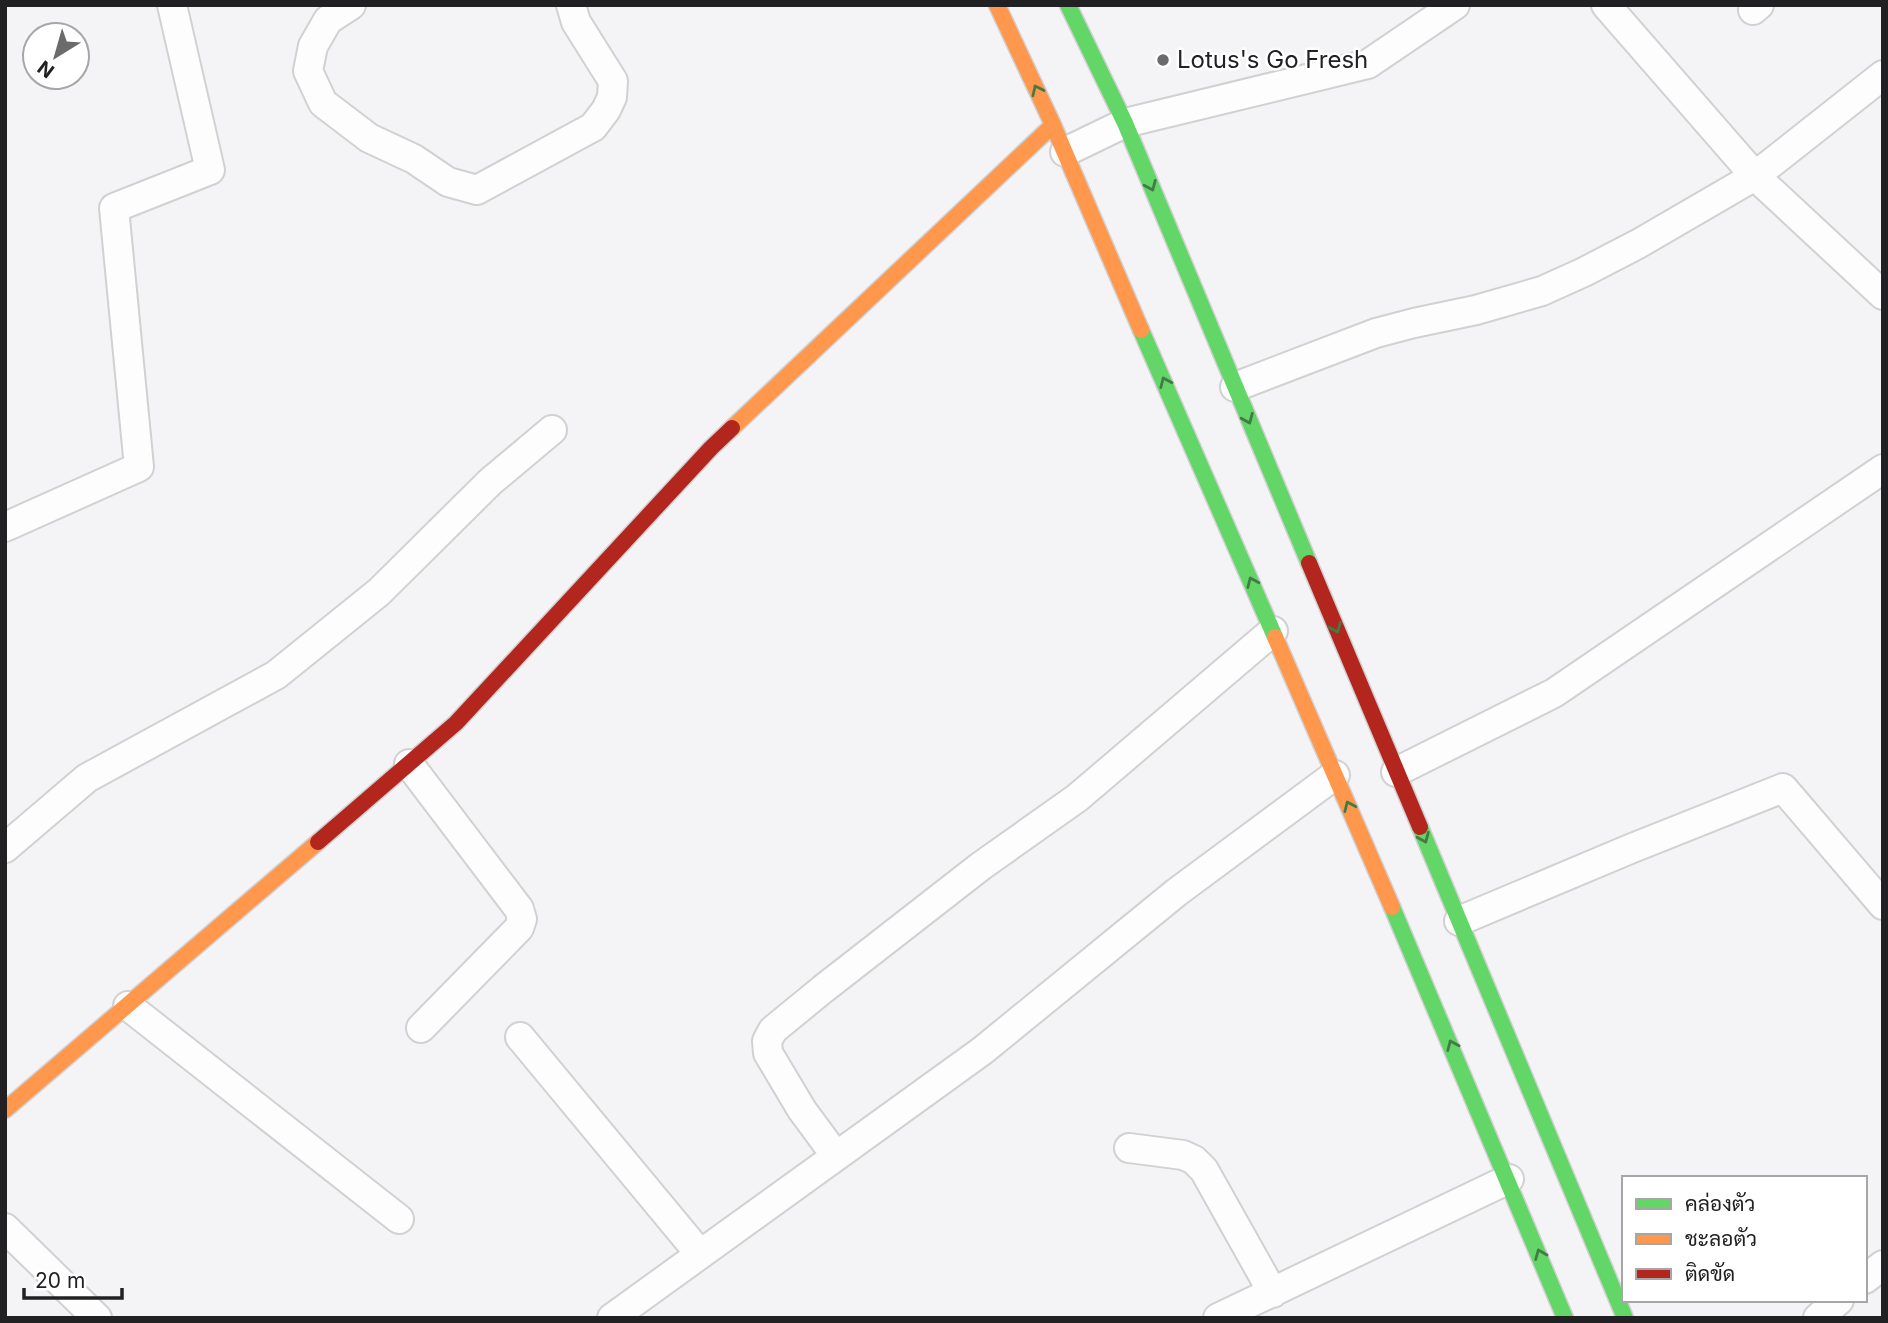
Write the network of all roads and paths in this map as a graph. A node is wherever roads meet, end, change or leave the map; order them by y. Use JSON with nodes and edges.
{"nodes":[{"id":1,"x":172,"y":5,"type":"edge"},
{"id":2,"x":351,"y":5,"type":"edge"},
{"id":3,"x":571,"y":5,"type":"edge"},
{"id":4,"x":997,"y":5,"type":"edge"},
{"id":5,"x":1068,"y":5,"type":"edge"},
{"id":6,"x":1455,"y":5,"type":"edge"},
{"id":7,"x":1606,"y":5,"type":"edge"},
{"id":8,"x":1883,"y":75,"type":"edge"},
{"id":9,"x":1125,"y":123,"type":"junction"},
{"id":10,"x":1053,"y":125,"type":"junction"},
{"id":11,"x":1065,"y":152,"type":"junction"},
{"id":12,"x":1755,"y":176,"type":"junction"},
{"id":13,"x":1883,"y":295,"type":"edge"},
{"id":14,"x":1235,"y":387,"type":"junction"},
{"id":15,"x":552,"y":430,"type":"dead end"},
{"id":16,"x":1883,"y":469,"type":"edge"},
{"id":17,"x":5,"y":527,"type":"edge"},
{"id":18,"x":1273,"y":631,"type":"junction"},
{"id":19,"x":409,"y":764,"type":"junction"},
{"id":20,"x":1396,"y":772,"type":"junction"},
{"id":21,"x":1335,"y":775,"type":"junction"},
{"id":22,"x":5,"y":848,"type":"edge"},
{"id":23,"x":1883,"y":905,"type":"edge"},
{"id":24,"x":1458,"y":921,"type":"junction"},
{"id":25,"x":128,"y":1006,"type":"junction"},
{"id":26,"x":421,"y":1028,"type":"dead end"},
{"id":27,"x":520,"y":1037,"type":"dead end"},
{"id":28,"x":5,"y":1110,"type":"edge"},
{"id":29,"x":1129,"y":1148,"type":"dead end"},
{"id":30,"x":836,"y":1156,"type":"junction"},
{"id":31,"x":1509,"y":1179,"type":"junction"},
{"id":32,"x":399,"y":1219,"type":"dead end"},
{"id":33,"x":5,"y":1228,"type":"edge"},
{"id":34,"x":700,"y":1254,"type":"junction"},
{"id":35,"x":1883,"y":1265,"type":"edge"},
{"id":36,"x":1867,"y":1277,"type":"edge"},
{"id":37,"x":1273,"y":1293,"type":"junction"},
{"id":38,"x":1837,"y":1302,"type":"edge"},
{"id":39,"x":97,"y":1318,"type":"edge"},
{"id":40,"x":612,"y":1318,"type":"edge"},
{"id":41,"x":1218,"y":1318,"type":"edge"},
{"id":42,"x":1565,"y":1318,"type":"edge"},
{"id":43,"x":1625,"y":1318,"type":"edge"},
{"id":44,"x":1818,"y":1318,"type":"edge"}],
"edges":[{"from":1,"to":17,"type":"street"},
{"from":2,"to":3,"type":"street"},
{"from":10,"to":4,"type":"main road","one_way":true},
{"from":5,"to":9,"type":"main road"},
{"from":6,"to":9,"type":"street"},
{"from":7,"to":12,"type":"street"},
{"from":8,"to":12,"type":"street"},
{"from":9,"to":11,"type":"street"},
{"from":9,"to":14,"type":"main road","one_way":true},
{"from":10,"to":11,"type":"main road"},
{"from":10,"to":19,"type":"main road"},
{"from":18,"to":11,"type":"main road","one_way":true},
{"from":12,"to":13,"type":"street"},
{"from":12,"to":14,"type":"street"},
{"from":14,"to":20,"type":"main road","one_way":true},
{"from":15,"to":22,"type":"street"},
{"from":16,"to":20,"type":"street"},
{"from":18,"to":21,"type":"main road"},
{"from":18,"to":30,"type":"street"},
{"from":19,"to":25,"type":"main road"},
{"from":19,"to":26,"type":"street"},
{"from":20,"to":24,"type":"main road","one_way":true},
{"from":21,"to":30,"type":"street"},
{"from":31,"to":21,"type":"main road","one_way":true},
{"from":23,"to":24,"type":"street"},
{"from":24,"to":43,"type":"main road"},
{"from":25,"to":28,"type":"main road"},
{"from":25,"to":32,"type":"street"},
{"from":27,"to":34,"type":"street"},
{"from":29,"to":37,"type":"street"},
{"from":30,"to":34,"type":"street"},
{"from":31,"to":37,"type":"street"},
{"from":42,"to":31,"type":"main road","one_way":true},
{"from":33,"to":39,"type":"street"},
{"from":34,"to":40,"type":"street"},
{"from":35,"to":36,"type":"street"},
{"from":37,"to":41,"type":"street"},
{"from":38,"to":44,"type":"street"}]}
